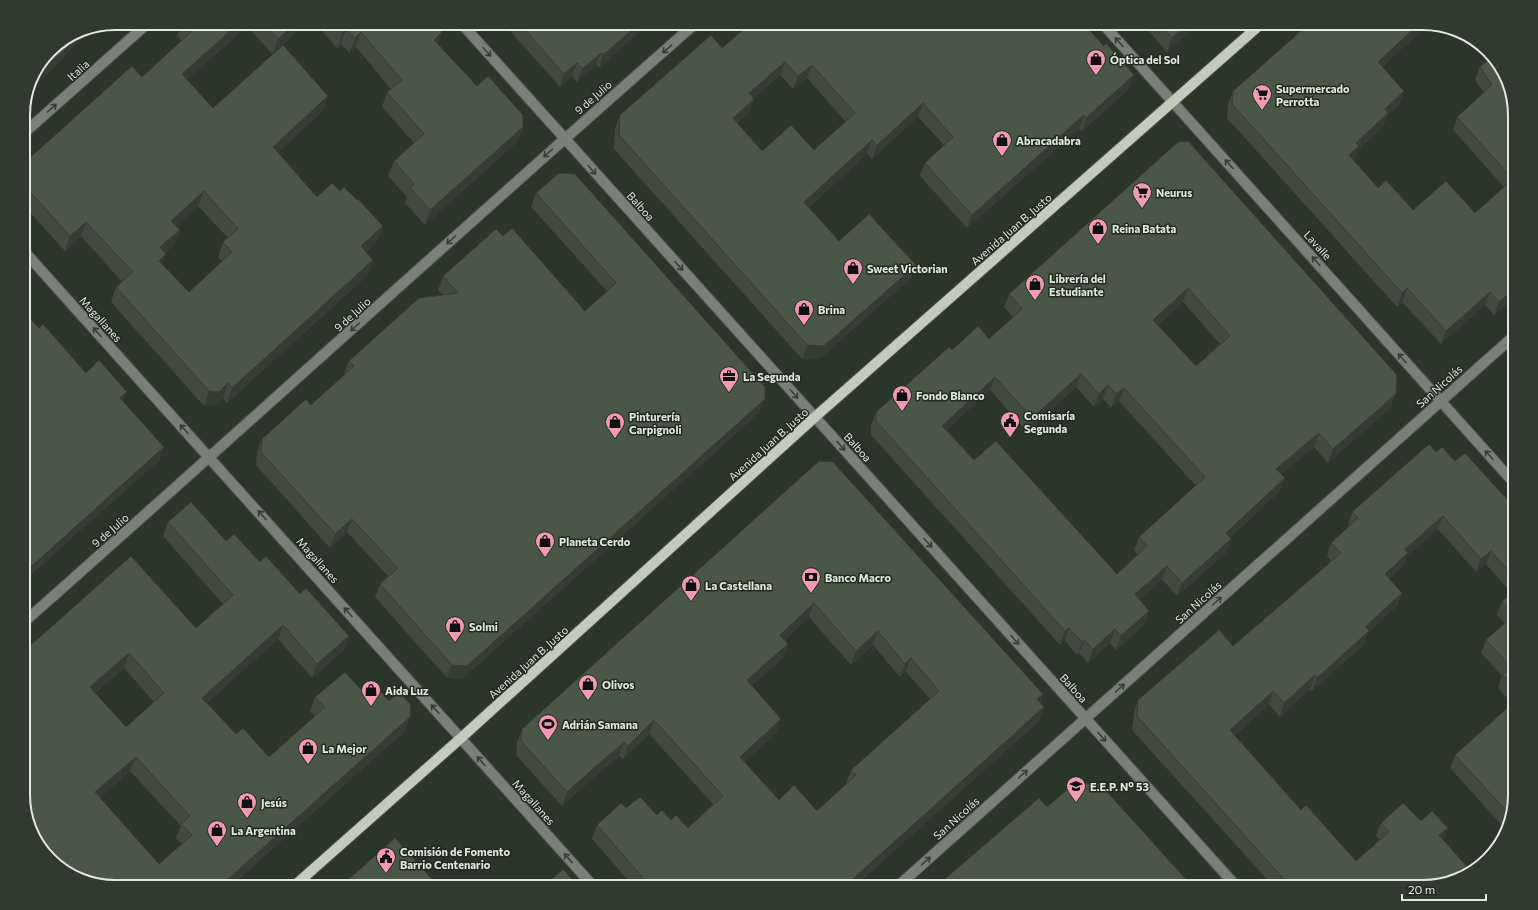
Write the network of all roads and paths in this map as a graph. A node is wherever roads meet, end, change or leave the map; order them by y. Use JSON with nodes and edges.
{"nodes":[{"id":1,"x":140,"y":30,"type":"edge"},
{"id":2,"x":467,"y":30,"type":"edge"},
{"id":3,"x":688,"y":30,"type":"edge"},
{"id":4,"x":1108,"y":30,"type":"edge"},
{"id":5,"x":1254,"y":30,"type":"edge"},
{"id":6,"x":1174,"y":102,"type":"junction"},
{"id":7,"x":30,"y":128,"type":"edge"},
{"id":8,"x":564,"y":138,"type":"junction"},
{"id":9,"x":30,"y":258,"type":"edge"},
{"id":10,"x":1508,"y":341,"type":"edge"},
{"id":11,"x":1441,"y":401,"type":"junction"},
{"id":12,"x":815,"y":417,"type":"junction"},
{"id":13,"x":210,"y":458,"type":"junction"},
{"id":14,"x":1508,"y":476,"type":"edge"},
{"id":15,"x":30,"y":617,"type":"edge"},
{"id":16,"x":1085,"y":718,"type":"junction"},
{"id":17,"x":461,"y":738,"type":"junction"},
{"id":18,"x":301,"y":880,"type":"edge"},
{"id":19,"x":588,"y":880,"type":"edge"},
{"id":20,"x":905,"y":880,"type":"edge"},
{"id":21,"x":1231,"y":880,"type":"edge"}],
"edges":[{"from":7,"to":1,"type":"street","name":"Italia","one_way":true},
{"from":2,"to":8,"type":"street","name":"Balboa","one_way":true},
{"from":3,"to":8,"type":"street","name":"9 de Julio","one_way":true},
{"from":6,"to":4,"type":"street","name":"Lavalle","one_way":true},
{"from":5,"to":6,"type":"main road","name":"Avenida Juan B. Justo"},
{"from":11,"to":6,"type":"street","name":"Lavalle","one_way":true},
{"from":6,"to":12,"type":"main road","name":"Avenida Juan B. Justo"},
{"from":8,"to":12,"type":"street","name":"Balboa","one_way":true},
{"from":8,"to":13,"type":"street","name":"9 de Julio","one_way":true},
{"from":13,"to":9,"type":"street","name":"Magallanes","one_way":true},
{"from":10,"to":11,"type":"street","name":"San Nicolás"},
{"from":14,"to":11,"type":"street","name":"Lavalle","one_way":true},
{"from":16,"to":11,"type":"street","name":"San Nicolás","one_way":true},
{"from":12,"to":16,"type":"street","name":"Balboa","one_way":true},
{"from":12,"to":17,"type":"main road","name":"Avenida Juan B. Justo"},
{"from":13,"to":15,"type":"street","name":"9 de Julio"},
{"from":17,"to":13,"type":"street","name":"Magallanes","one_way":true},
{"from":20,"to":16,"type":"street","name":"San Nicolás","one_way":true},
{"from":16,"to":21,"type":"street","name":"Balboa","one_way":true},
{"from":17,"to":18,"type":"main road","name":"Avenida Juan B. Justo"},
{"from":19,"to":17,"type":"street","name":"Magallanes","one_way":true}]}
